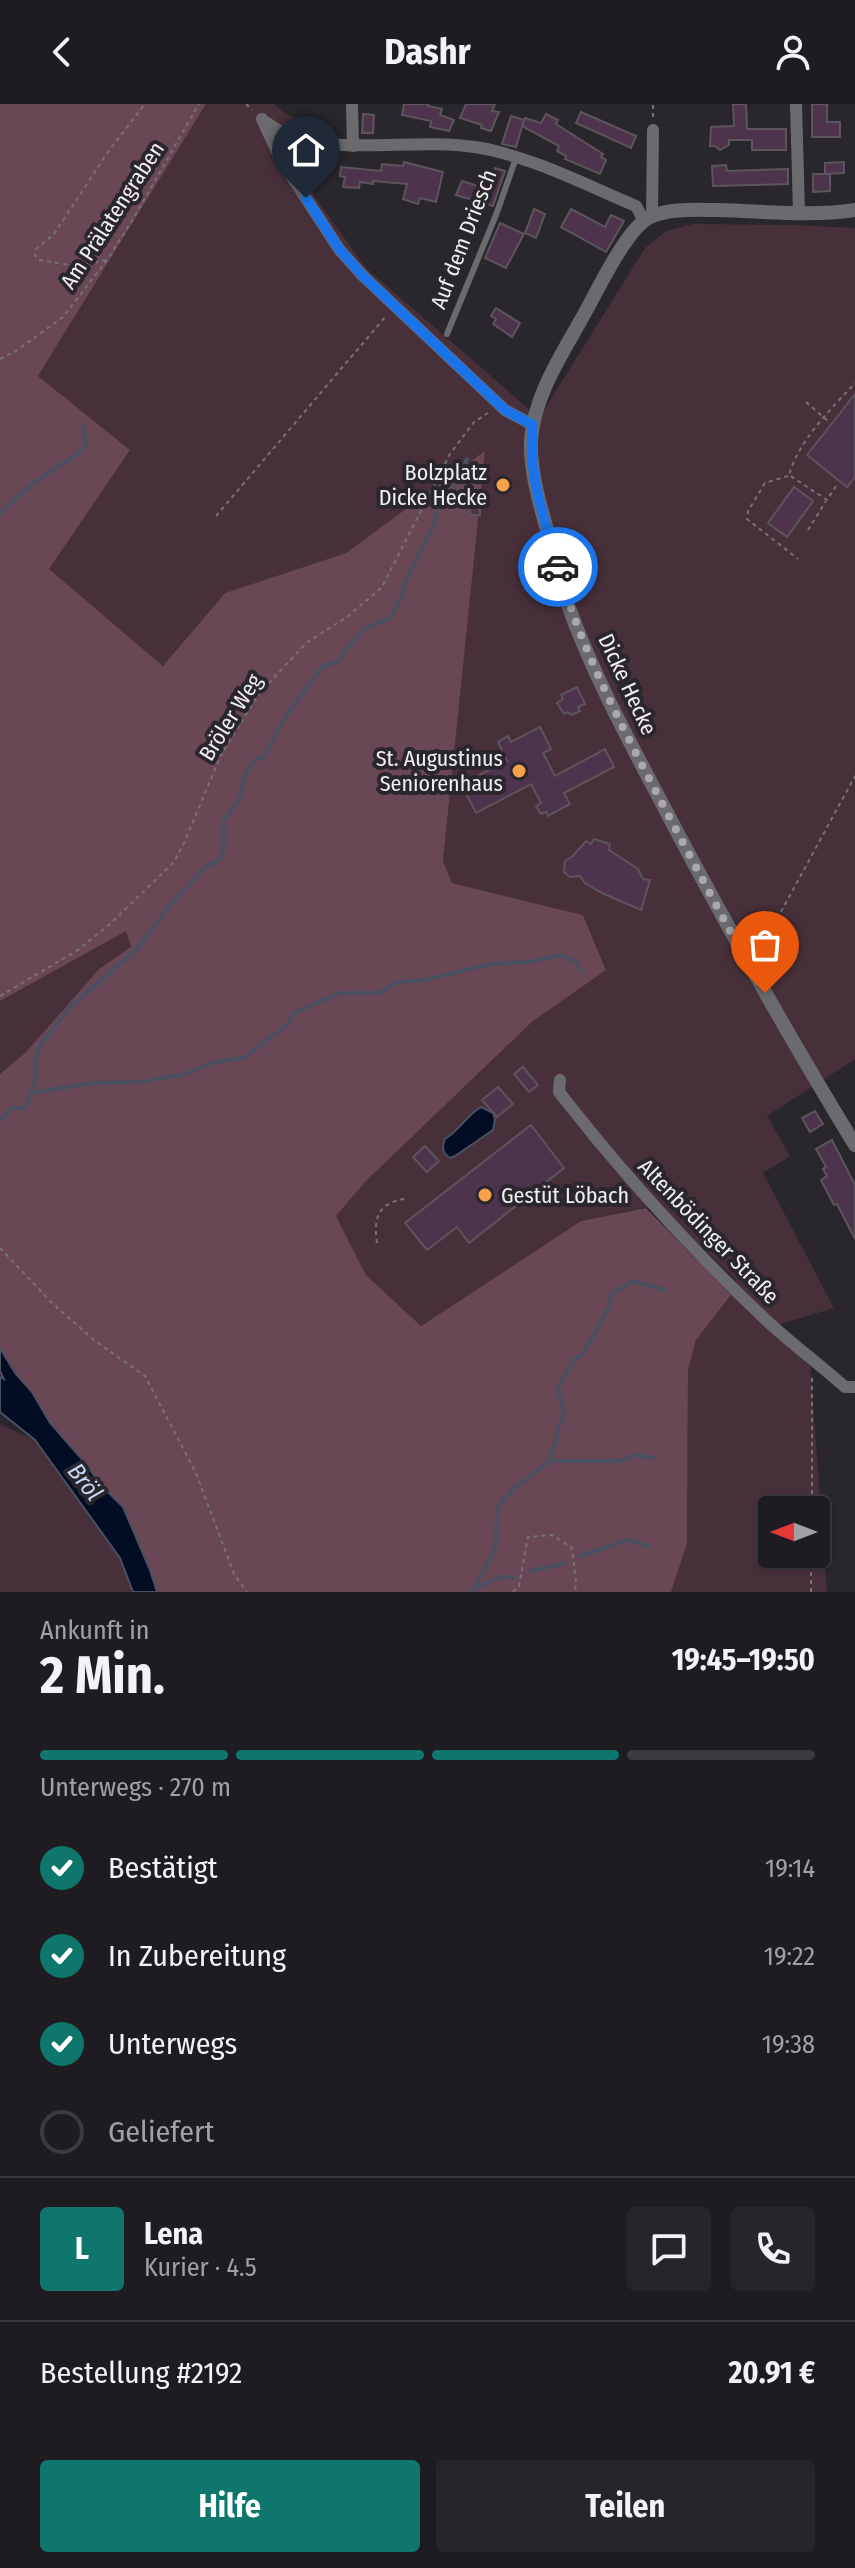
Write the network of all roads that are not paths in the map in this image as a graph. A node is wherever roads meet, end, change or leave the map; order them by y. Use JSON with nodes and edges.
{"nodes":[{"id":1,"x":352,"y":104,"type":"edge"},
{"id":2,"x":796,"y":104,"type":"edge"},
{"id":3,"x":653,"y":130,"type":"road end"},
{"id":4,"x":353,"y":146,"type":"junction"},
{"id":5,"x":516,"y":158,"type":"junction"},
{"id":6,"x":855,"y":210,"type":"edge"},
{"id":7,"x":799,"y":212,"type":"junction"},
{"id":8,"x":648,"y":218,"type":"junction"},
{"id":9,"x":447,"y":334,"type":"dead end"},
{"id":10,"x":533,"y":425,"type":"junction"},
{"id":11,"x":560,"y":1080,"type":"dead end"},
{"id":12,"x":855,"y":1145,"type":"edge"},
{"id":13,"x":855,"y":1387,"type":"edge"}],
"edges":[{"from":1,"to":4,"type":"street"},
{"from":2,"to":7,"type":"street"},
{"from":3,"to":8,"type":"street"},
{"from":4,"to":5,"type":"street","name":"Auf dem Driesch"},
{"from":4,"to":10,"type":"street","name":"Auf dem Driesch"},
{"from":5,"to":8,"type":"street","name":"Auf dem Driesch"},
{"from":5,"to":9,"type":"lane","name":"Auf dem Driesch"},
{"from":6,"to":7,"type":"street"},
{"from":7,"to":8,"type":"street"},
{"from":8,"to":10,"type":"street","name":"Dicke Hecke"},
{"from":10,"to":12,"type":"street","name":"Dicke Hecke"},
{"from":11,"to":13,"type":"street","name":"Altenbödinger Straße"}]}
